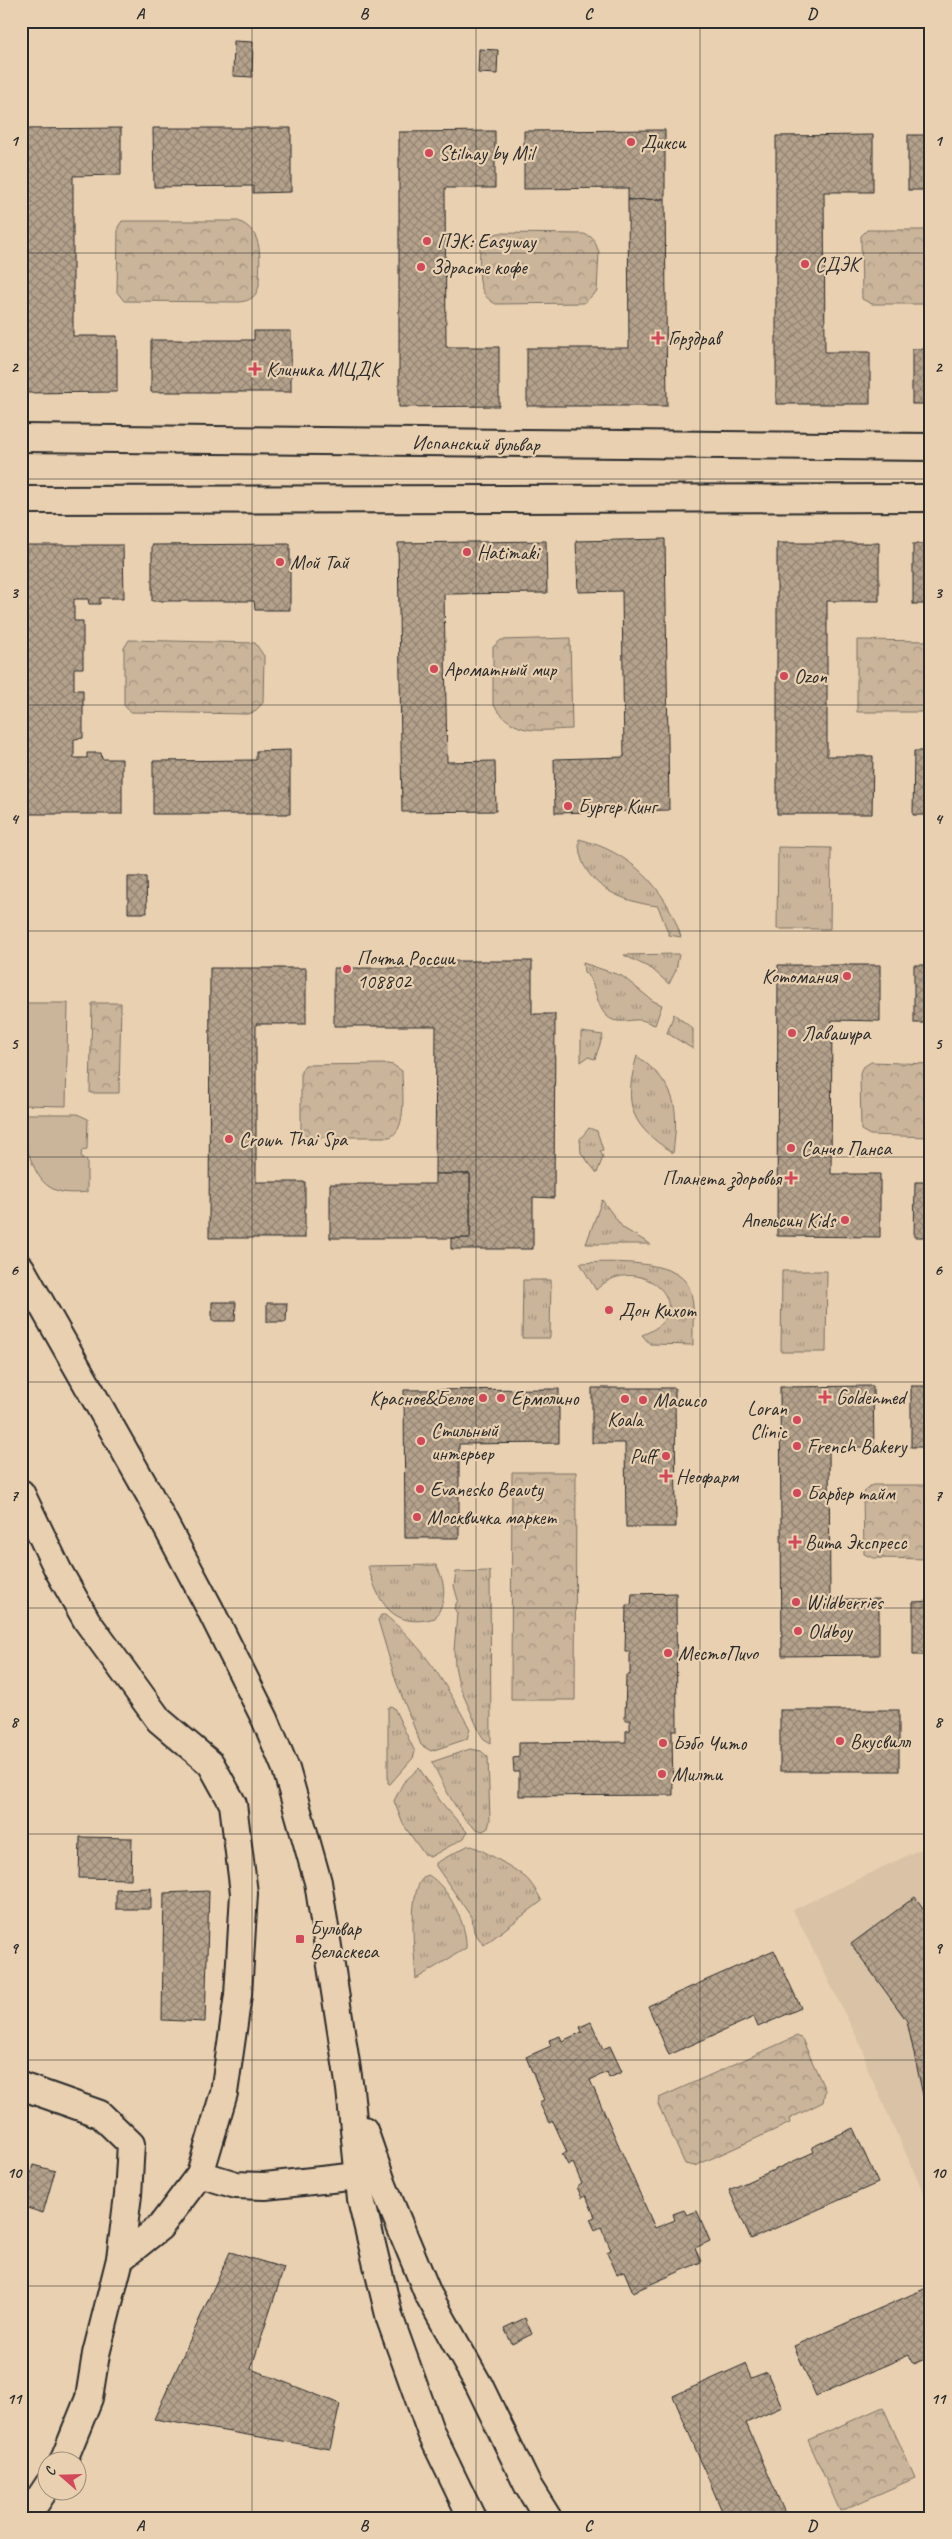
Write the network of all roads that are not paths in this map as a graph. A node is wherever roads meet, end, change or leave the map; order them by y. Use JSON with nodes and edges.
{"nodes":[{"id":1,"x":21,"y":438,"type":"edge"},
{"id":2,"x":931,"y":447,"type":"edge"},
{"id":3,"x":931,"y":498,"type":"edge"},
{"id":4,"x":21,"y":500,"type":"edge"},
{"id":5,"x":21,"y":1268,"type":"edge"},
{"id":6,"x":21,"y":1493,"type":"edge"},
{"id":7,"x":21,"y":2086,"type":"edge"},
{"id":8,"x":350,"y":2089,"type":"junction"},
{"id":9,"x":200,"y":2174,"type":"junction"},
{"id":10,"x":358,"y":2176,"type":"junction"},
{"id":11,"x":120,"y":2259,"type":"junction"},
{"id":12,"x":66,"y":2452,"type":"edge"},
{"id":13,"x":38,"y":2501,"type":"edge"},
{"id":14,"x":26,"y":2518,"type":"edge"},
{"id":15,"x":472,"y":2518,"type":"edge"},
{"id":16,"x":548,"y":2518,"type":"edge"}],
"edges":[{"from":1,"to":2,"type":"street","name":"Испанский бульвар"},
{"from":3,"to":4,"type":"street"},
{"from":5,"to":8,"type":"street"},
{"from":6,"to":9,"type":"street"},
{"from":7,"to":11,"type":"street"},
{"from":8,"to":10,"type":"street"},
{"from":8,"to":16,"type":"street"},
{"from":9,"to":10,"type":"street"},
{"from":9,"to":11,"type":"street"},
{"from":10,"to":15,"type":"street"},
{"from":11,"to":12,"type":"street"},
{"from":13,"to":14,"type":"street"}]}
